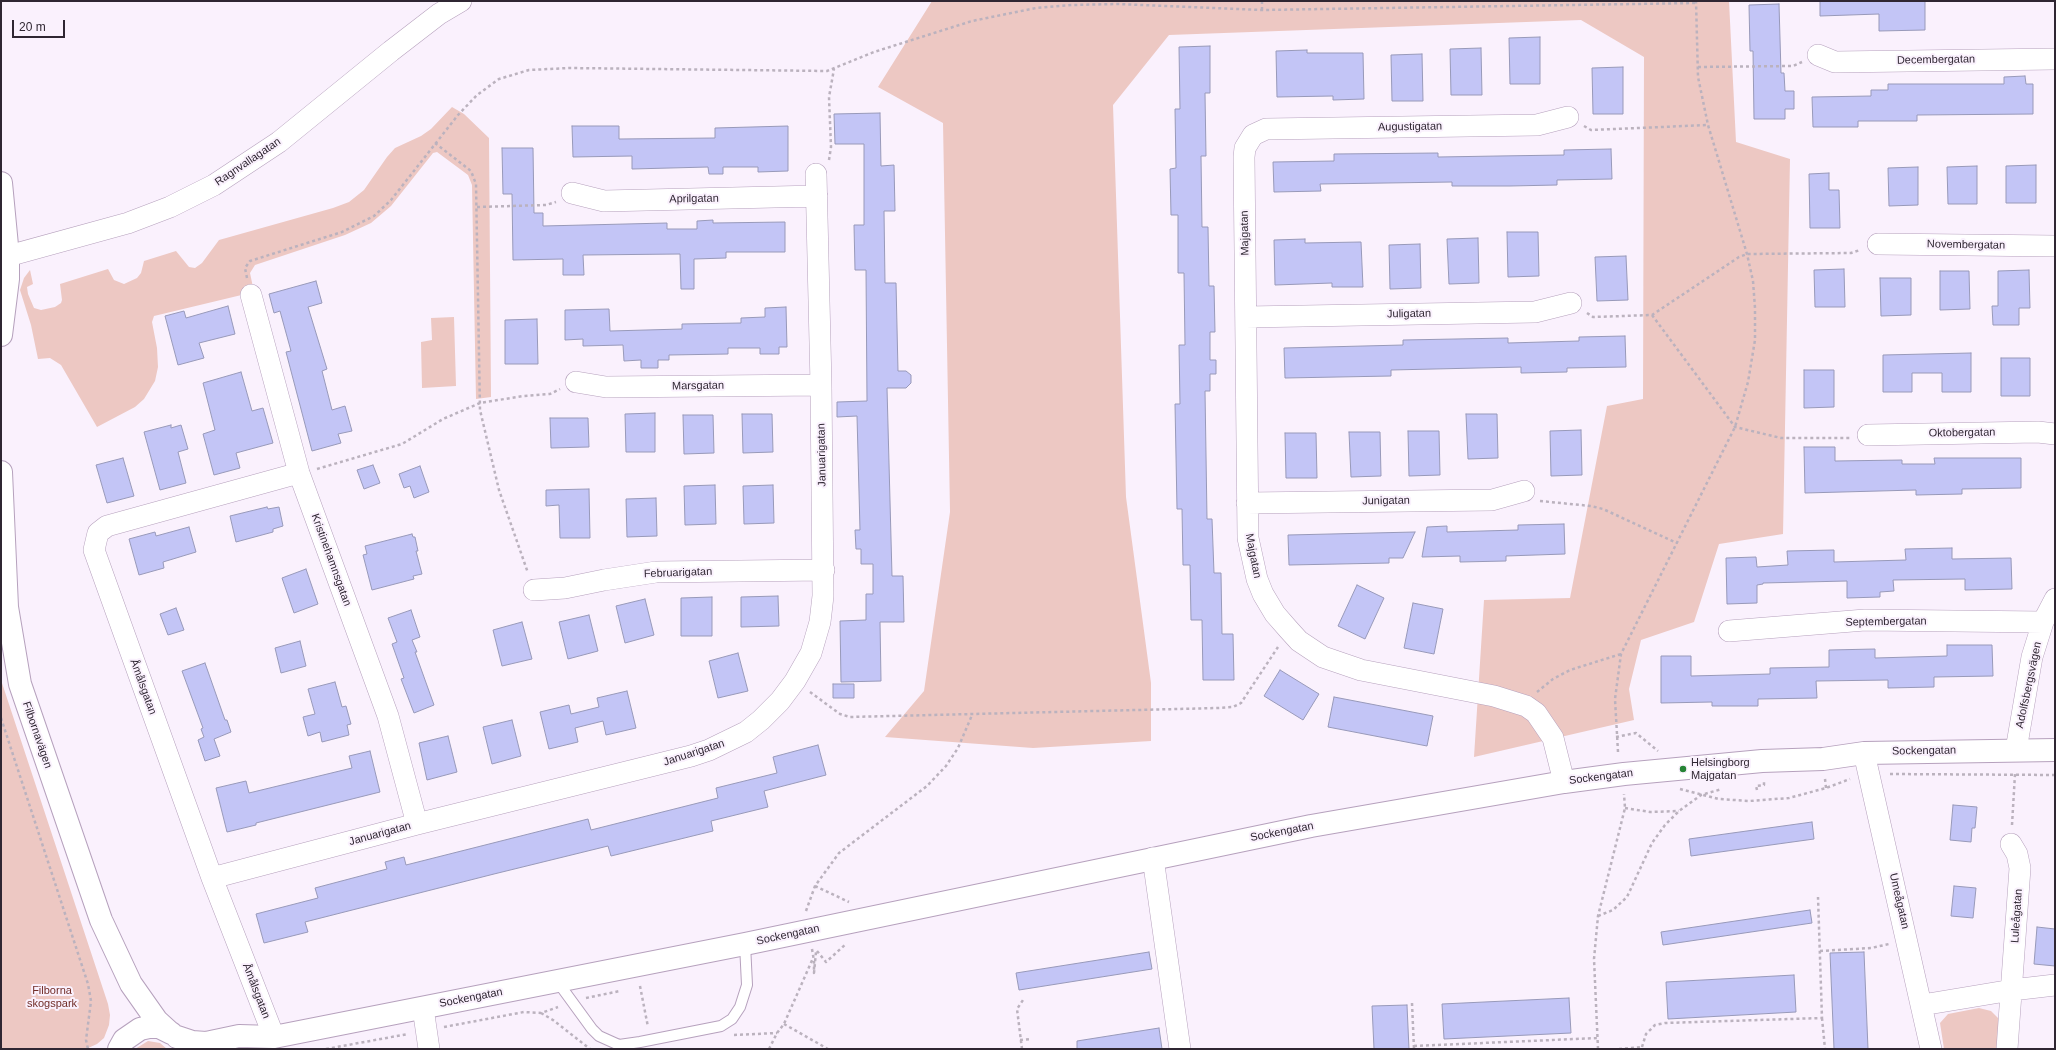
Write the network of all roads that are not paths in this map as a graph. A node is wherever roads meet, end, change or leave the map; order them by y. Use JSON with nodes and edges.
{"nodes":[{"id":1,"x":461,"y":1,"type":"edge"},
{"id":2,"x":1818,"y":55,"type":"road end"},
{"id":3,"x":2055,"y":59,"type":"edge"},
{"id":4,"x":1568,"y":117,"type":"road end"},
{"id":5,"x":1253,"y":135,"type":"joint"},
{"id":6,"x":816,"y":174,"type":"road end"},
{"id":7,"x":1,"y":183,"type":"edge"},
{"id":8,"x":572,"y":193,"type":"road end"},
{"id":9,"x":817,"y":196,"type":"junction"},
{"id":10,"x":1878,"y":244,"type":"road end"},
{"id":11,"x":2055,"y":246,"type":"edge"},
{"id":12,"x":5,"y":257,"type":"edge"},
{"id":13,"x":251,"y":295,"type":"road end"},
{"id":14,"x":1571,"y":304,"type":"road end"},
{"id":15,"x":1246,"y":317,"type":"junction"},
{"id":16,"x":1,"y":335,"type":"edge"},
{"id":17,"x":576,"y":382,"type":"road end"},
{"id":18,"x":821,"y":385,"type":"junction"},
{"id":19,"x":2055,"y":434,"type":"edge"},
{"id":20,"x":1868,"y":435,"type":"road end"},
{"id":21,"x":1,"y":472,"type":"edge"},
{"id":22,"x":299,"y":473,"type":"junction"},
{"id":23,"x":1524,"y":491,"type":"road end"},
{"id":24,"x":1247,"y":503,"type":"junction"},
{"id":25,"x":824,"y":570,"type":"junction"},
{"id":26,"x":534,"y":590,"type":"road end"},
{"id":27,"x":2055,"y":599,"type":"edge"},
{"id":28,"x":2043,"y":622,"type":"junction"},
{"id":29,"x":1729,"y":631,"type":"dead end"},
{"id":30,"x":2016,"y":750,"type":"junction"},
{"id":31,"x":2055,"y":750,"type":"edge"},
{"id":32,"x":1867,"y":763,"type":"junction"},
{"id":33,"x":1564,"y":782,"type":"junction"},
{"id":34,"x":418,"y":824,"type":"junction"},
{"id":35,"x":2011,"y":844,"type":"road end"},
{"id":36,"x":1153,"y":858,"type":"junction"},
{"id":37,"x":212,"y":878,"type":"junction"},
{"id":38,"x":745,"y":944,"type":"junction"},
{"id":39,"x":556,"y":981,"type":"junction"},
{"id":40,"x":131,"y":984,"type":"junction"},
{"id":41,"x":2055,"y":985,"type":"edge"},
{"id":42,"x":2012,"y":990,"type":"junction"},
{"id":43,"x":1922,"y":1005,"type":"junction"},
{"id":44,"x":423,"y":1008,"type":"junction"},
{"id":45,"x":274,"y":1037,"type":"junction"},
{"id":46,"x":176,"y":1039,"type":"edge"},
{"id":47,"x":120,"y":1047,"type":"edge"},
{"id":48,"x":248,"y":1049,"type":"edge"},
{"id":49,"x":429,"y":1049,"type":"edge"},
{"id":50,"x":1180,"y":1049,"type":"edge"},
{"id":51,"x":1931,"y":1049,"type":"edge"},
{"id":52,"x":2007,"y":1049,"type":"edge"}],
"edges":[{"from":1,"to":12,"type":"street","name":"Ragnvallagatan"},
{"from":2,"to":3,"type":"street","name":"Decembergatan"},
{"from":4,"to":5,"type":"street","name":"Augustigatan"},
{"from":5,"to":15,"type":"street","name":"Majgatan"},
{"from":6,"to":9,"type":"street","name":"Januarigatan"},
{"from":7,"to":12,"type":"street"},
{"from":8,"to":9,"type":"street","name":"Aprilgatan"},
{"from":9,"to":18,"type":"street","name":"Januarigatan"},
{"from":10,"to":11,"type":"street","name":"Novembergatan"},
{"from":12,"to":16,"type":"street"},
{"from":13,"to":22,"type":"street","name":"Kristinehamnsgatan"},
{"from":14,"to":15,"type":"street","name":"Juligatan"},
{"from":15,"to":24,"type":"street","name":"Majgatan"},
{"from":17,"to":18,"type":"street","name":"Marsgatan"},
{"from":18,"to":25,"type":"street","name":"Januarigatan"},
{"from":19,"to":20,"type":"street","name":"Oktobergatan"},
{"from":21,"to":40,"type":"street","name":"Filbornavägen"},
{"from":22,"to":34,"type":"street","name":"Kristinehamnsgatan"},
{"from":22,"to":37,"type":"street","name":"Åmålsgatan"},
{"from":23,"to":24,"type":"street","name":"Junigatan"},
{"from":24,"to":33,"type":"street","name":"Majgatan"},
{"from":25,"to":26,"type":"street","name":"Februarigatan"},
{"from":25,"to":34,"type":"street","name":"Januarigatan"},
{"from":27,"to":28,"type":"street","name":"Adolfsbergsvägen"},
{"from":28,"to":29,"type":"street","name":"Septembergatan"},
{"from":28,"to":30,"type":"street","name":"Adolfsbergsvägen"},
{"from":30,"to":31,"type":"street","name":"Sockengatan"},
{"from":30,"to":32,"type":"street","name":"Sockengatan"},
{"from":32,"to":33,"type":"street","name":"Sockengatan"},
{"from":32,"to":43,"type":"street","name":"Umeågatan"},
{"from":33,"to":36,"type":"street","name":"Sockengatan"},
{"from":34,"to":37,"type":"street","name":"Januarigatan"},
{"from":35,"to":42,"type":"street","name":"Luleågatan"},
{"from":36,"to":38,"type":"street","name":"Sockengatan"},
{"from":36,"to":50,"type":"street"},
{"from":37,"to":45,"type":"street","name":"Åmålsgatan"},
{"from":38,"to":39,"type":"street","name":"Sockengatan"},
{"from":38,"to":39,"type":"lane"},
{"from":39,"to":44,"type":"street","name":"Sockengatan"},
{"from":40,"to":46,"type":"street","name":"Filbornavägen"},
{"from":40,"to":47,"type":"street","name":"Filbornavägen"},
{"from":41,"to":42,"type":"street"},
{"from":42,"to":43,"type":"street"},
{"from":42,"to":52,"type":"street","name":"Luleågatan"},
{"from":43,"to":51,"type":"street","name":"Umeågatan"},
{"from":44,"to":45,"type":"street","name":"Sockengatan"},
{"from":44,"to":49,"type":"street"},
{"from":45,"to":46,"type":"street","name":"Sockengatan"},
{"from":45,"to":48,"type":"street","name":"Sockengatan"},
{"from":46,"to":47,"type":"street","name":"Filbornavägen"}]}
